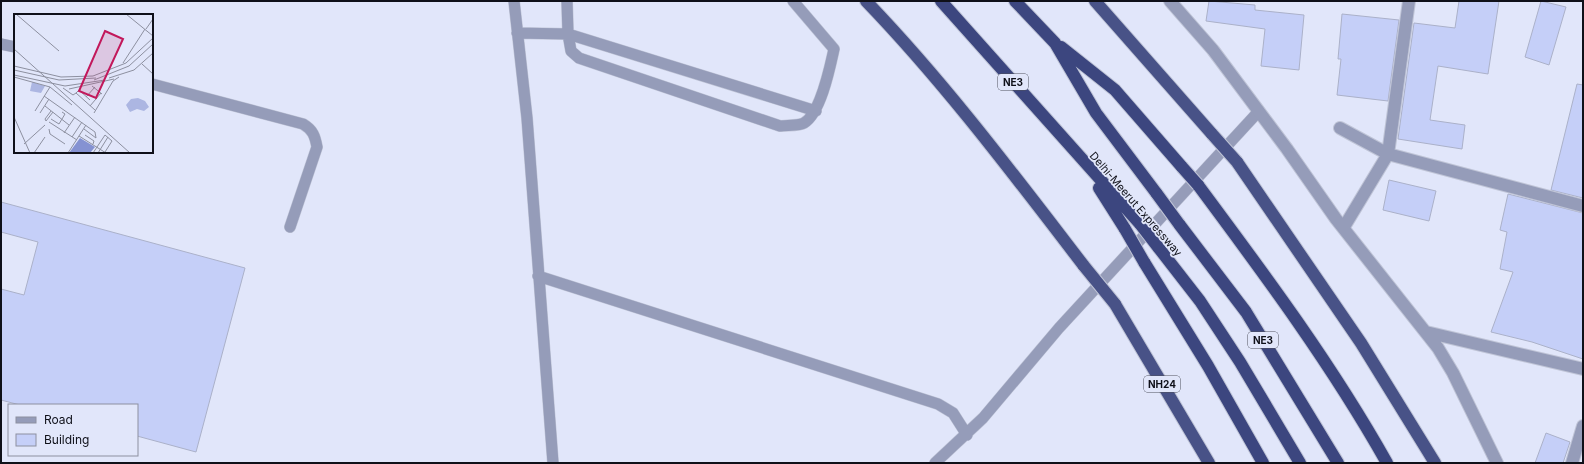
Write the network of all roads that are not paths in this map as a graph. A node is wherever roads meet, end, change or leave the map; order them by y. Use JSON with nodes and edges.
{"nodes":[{"id":1,"x":514,"y":1,"type":"edge"},
{"id":2,"x":567,"y":1,"type":"edge"},
{"id":3,"x":793,"y":1,"type":"edge"},
{"id":4,"x":866,"y":1,"type":"edge"},
{"id":5,"x":941,"y":1,"type":"edge"},
{"id":6,"x":1015,"y":1,"type":"edge"},
{"id":7,"x":1095,"y":1,"type":"edge"},
{"id":8,"x":1170,"y":1,"type":"edge"},
{"id":9,"x":1408,"y":1,"type":"edge"},
{"id":10,"x":517,"y":33,"type":"junction"},
{"id":11,"x":568,"y":34,"type":"junction"},
{"id":12,"x":1055,"y":43,"type":"junction"},
{"id":13,"x":1,"y":44,"type":"edge"},
{"id":14,"x":14,"y":47,"type":"edge"},
{"id":15,"x":153,"y":84,"type":"edge"},
{"id":16,"x":816,"y":111,"type":"junction"},
{"id":17,"x":1259,"y":111,"type":"junction"},
{"id":18,"x":1340,"y":128,"type":"dead end"},
{"id":19,"x":1388,"y":154,"type":"junction"},
{"id":20,"x":1084,"y":163,"type":"junction"},
{"id":21,"x":1583,"y":206,"type":"edge"},
{"id":22,"x":290,"y":227,"type":"dead end"},
{"id":23,"x":1344,"y":227,"type":"junction"},
{"id":24,"x":538,"y":276,"type":"junction"},
{"id":25,"x":1426,"y":332,"type":"junction"},
{"id":26,"x":1583,"y":369,"type":"edge"},
{"id":27,"x":1583,"y":426,"type":"edge"},
{"id":28,"x":967,"y":435,"type":"junction"},
{"id":29,"x":553,"y":463,"type":"edge"},
{"id":30,"x":935,"y":463,"type":"edge"},
{"id":31,"x":1209,"y":463,"type":"edge"},
{"id":32,"x":1263,"y":463,"type":"edge"},
{"id":33,"x":1300,"y":463,"type":"edge"},
{"id":34,"x":1338,"y":463,"type":"edge"},
{"id":35,"x":1387,"y":463,"type":"edge"},
{"id":36,"x":1435,"y":463,"type":"edge"},
{"id":37,"x":1497,"y":463,"type":"edge"},
{"id":38,"x":1572,"y":463,"type":"edge"}],
"edges":[{"from":1,"to":10,"type":"lane"},
{"from":2,"to":11,"type":"lane"},
{"from":3,"to":16,"type":"lane"},
{"from":4,"to":31,"type":"highway","number":"NH24","bridge":true},
{"from":5,"to":20,"type":"highway","name":"Delhi-Meerut Expressway","number":"NE3"},
{"from":6,"to":12,"type":"highway","name":"Delhi-Meerut Expressway","number":"NE3"},
{"from":7,"to":36,"type":"highway","bridge":true},
{"from":8,"to":17,"type":"street"},
{"from":9,"to":19,"type":"street"},
{"from":10,"to":11,"type":"lane"},
{"from":10,"to":24,"type":"lane"},
{"from":11,"to":16,"type":"lane"},
{"from":11,"to":16,"type":"lane"},
{"from":12,"to":34,"type":"highway","name":"Delhi-Meerut Expressway","number":"NE3","bridge":true},
{"from":12,"to":35,"type":"highway","bridge":true},
{"from":13,"to":14,"type":"lane"},
{"from":15,"to":22,"type":"lane"},
{"from":17,"to":23,"type":"street"},
{"from":17,"to":28,"type":"lane"},
{"from":18,"to":19,"type":"street"},
{"from":19,"to":21,"type":"street"},
{"from":19,"to":23,"type":"street"},
{"from":20,"to":32,"type":"highway","bridge":true},
{"from":20,"to":33,"type":"highway","name":"Delhi-Meerut Expressway","number":"NE3","bridge":true},
{"from":23,"to":25,"type":"street"},
{"from":24,"to":28,"type":"lane"},
{"from":24,"to":29,"type":"lane"},
{"from":25,"to":26,"type":"street"},
{"from":25,"to":37,"type":"street"},
{"from":27,"to":38,"type":"street"},
{"from":28,"to":30,"type":"lane"}]}
